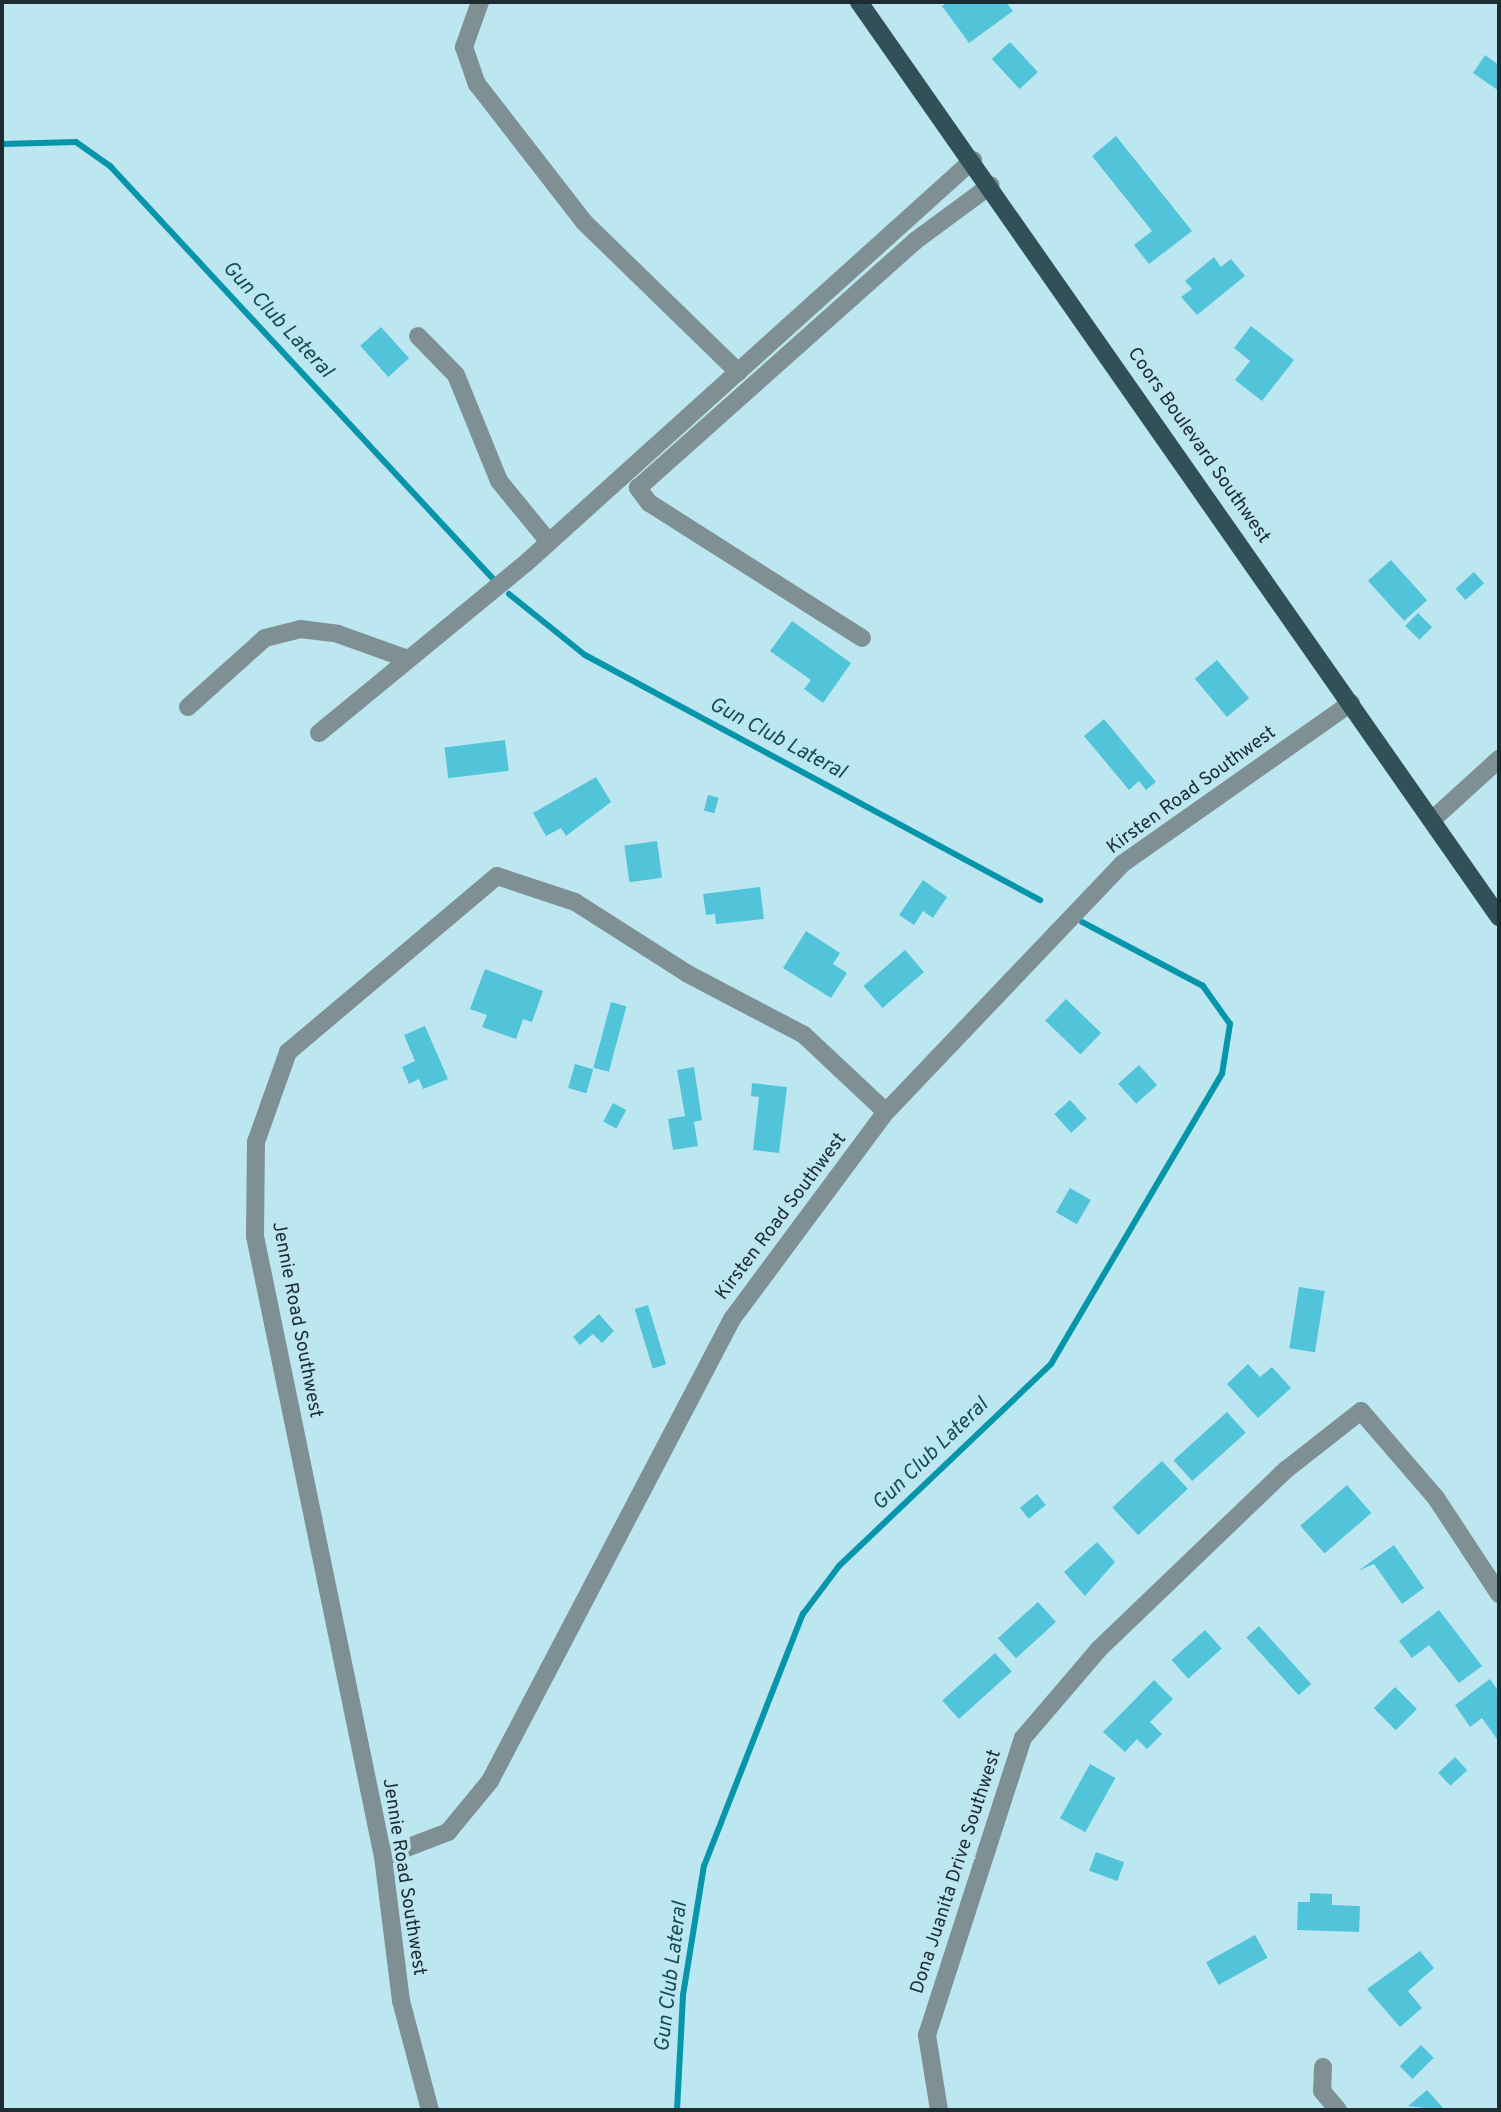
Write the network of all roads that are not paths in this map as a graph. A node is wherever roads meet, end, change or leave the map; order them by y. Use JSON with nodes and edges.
{"nodes":[{"id":1,"x":480,"y":2,"type":"edge"},
{"id":2,"x":859,"y":2,"type":"edge"},
{"id":3,"x":973,"y":160,"type":"junction"},
{"id":4,"x":991,"y":185,"type":"junction"},
{"id":5,"x":418,"y":335,"type":"dead end"},
{"id":6,"x":738,"y":372,"type":"junction"},
{"id":7,"x":549,"y":542,"type":"junction"},
{"id":8,"x":862,"y":638,"type":"dead end"},
{"id":9,"x":408,"y":659,"type":"junction"},
{"id":10,"x":1351,"y":703,"type":"junction"},
{"id":11,"x":188,"y":707,"type":"dead end"},
{"id":12,"x":319,"y":733,"type":"dead end"},
{"id":13,"x":1499,"y":759,"type":"edge"},
{"id":14,"x":1432,"y":820,"type":"junction"},
{"id":15,"x":1499,"y":916,"type":"edge"},
{"id":16,"x":886,"y":1112,"type":"junction"},
{"id":17,"x":1499,"y":1594,"type":"edge"},
{"id":18,"x":383,"y":1857,"type":"junction"},
{"id":19,"x":1323,"y":2067,"type":"dead end"},
{"id":20,"x":430,"y":2110,"type":"edge"},
{"id":21,"x":939,"y":2110,"type":"edge"},
{"id":22,"x":1338,"y":2110,"type":"edge"}],
"edges":[{"from":1,"to":6,"type":"street"},
{"from":2,"to":3,"type":"main road","name":"Coors Boulevard Southwest"},
{"from":3,"to":4,"type":"main road","name":"Coors Boulevard Southwest"},
{"from":3,"to":6,"type":"street"},
{"from":4,"to":8,"type":"street"},
{"from":4,"to":10,"type":"main road","name":"Coors Boulevard Southwest"},
{"from":5,"to":7,"type":"street"},
{"from":6,"to":7,"type":"street"},
{"from":7,"to":9,"type":"street"},
{"from":9,"to":11,"type":"street"},
{"from":9,"to":12,"type":"street"},
{"from":10,"to":14,"type":"main road","name":"Coors Boulevard Southwest"},
{"from":10,"to":16,"type":"street","name":"Kirsten Road Southwest"},
{"from":13,"to":14,"type":"street"},
{"from":14,"to":15,"type":"main road","name":"Coors Boulevard Southwest"},
{"from":16,"to":18,"type":"street","name":"Kirsten Road Southwest"},
{"from":16,"to":18,"type":"street","name":"Jennie Road Southwest"},
{"from":17,"to":21,"type":"street","name":"Dona Juanita Drive Southwest"},
{"from":18,"to":20,"type":"street","name":"Jennie Road Southwest"},
{"from":19,"to":22,"type":"street"}]}
